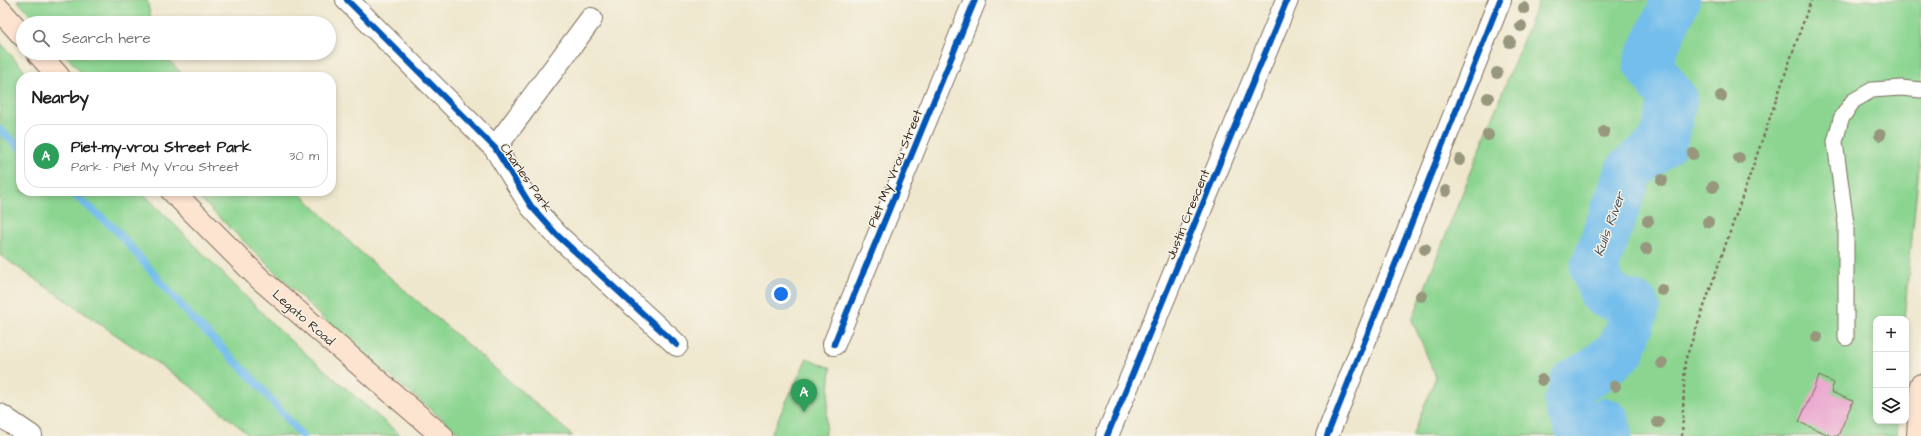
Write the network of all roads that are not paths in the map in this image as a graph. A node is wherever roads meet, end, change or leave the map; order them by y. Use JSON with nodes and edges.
{"nodes":[{"id":1,"x":347,"y":0,"type":"edge"},
{"id":2,"x":975,"y":0,"type":"edge"},
{"id":3,"x":1287,"y":0,"type":"edge"},
{"id":4,"x":1500,"y":0,"type":"edge"},
{"id":5,"x":0,"y":10,"type":"edge"},
{"id":6,"x":591,"y":19,"type":"dead end"},
{"id":7,"x":16,"y":28,"type":"edge"},
{"id":8,"x":44,"y":60,"type":"edge"},
{"id":9,"x":55,"y":72,"type":"edge"},
{"id":10,"x":1921,"y":90,"type":"edge"},
{"id":11,"x":495,"y":148,"type":"junction"},
{"id":12,"x":177,"y":196,"type":"edge"},
{"id":13,"x":1846,"y":338,"type":"dead end"},
{"id":14,"x":834,"y":344,"type":"dead end"},
{"id":15,"x":677,"y":345,"type":"dead end"},
{"id":16,"x":1921,"y":385,"type":"edge"},
{"id":17,"x":0,"y":415,"type":"edge"},
{"id":18,"x":31,"y":436,"type":"edge"},
{"id":19,"x":442,"y":436,"type":"edge"},
{"id":20,"x":1107,"y":436,"type":"edge"},
{"id":21,"x":1328,"y":436,"type":"edge"},
{"id":22,"x":1918,"y":436,"type":"edge"}],
"edges":[{"from":1,"to":11,"type":"street","name":"Charles Park"},
{"from":2,"to":14,"type":"street","name":"Piet My Vrou Street"},
{"from":3,"to":20,"type":"street","name":"Justin Crescent"},
{"from":4,"to":21,"type":"street"},
{"from":5,"to":7,"type":"street"},
{"from":6,"to":11,"type":"street","name":"Charles Park"},
{"from":8,"to":9,"type":"street"},
{"from":10,"to":13,"type":"lane"},
{"from":11,"to":15,"type":"street","name":"Charles Park"},
{"from":12,"to":19,"type":"street","name":"Legato Road"},
{"from":16,"to":22,"type":"street"},
{"from":17,"to":18,"type":"street"}]}
